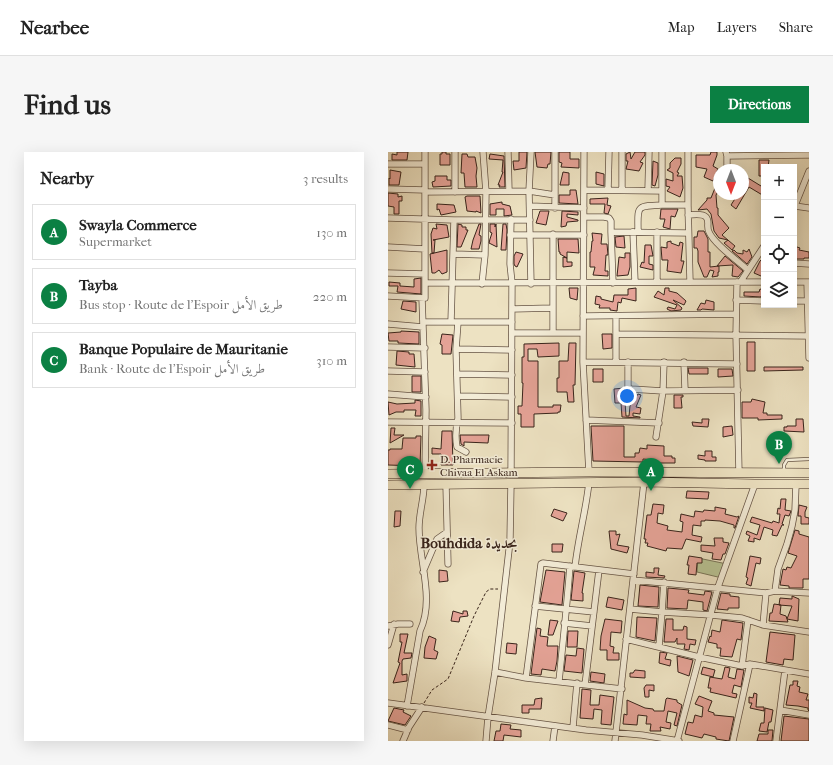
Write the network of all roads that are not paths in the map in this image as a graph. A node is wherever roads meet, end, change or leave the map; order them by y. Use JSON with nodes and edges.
{"nodes":[{"id":1,"x":425,"y":152,"type":"edge"},
{"id":2,"x":455,"y":152,"type":"edge"},
{"id":3,"x":483,"y":152,"type":"edge"},
{"id":4,"x":508,"y":152,"type":"edge"},
{"id":5,"x":531,"y":152,"type":"edge"},
{"id":6,"x":555,"y":152,"type":"edge"},
{"id":7,"x":584,"y":152,"type":"edge"},
{"id":8,"x":609,"y":152,"type":"edge"},
{"id":9,"x":622,"y":152,"type":"edge"},
{"id":10,"x":649,"y":152,"type":"edge"},
{"id":11,"x":662,"y":152,"type":"edge"},
{"id":12,"x":688,"y":152,"type":"edge"},
{"id":13,"x":726,"y":154,"type":"edge"},
{"id":14,"x":809,"y":155,"type":"edge"},
{"id":15,"x":388,"y":164,"type":"edge"},
{"id":16,"x":425,"y":164,"type":"junction"},
{"id":17,"x":727,"y":164,"type":"edge"},
{"id":18,"x":809,"y":171,"type":"edge"},
{"id":19,"x":388,"y":189,"type":"edge"},
{"id":20,"x":584,"y":190,"type":"junction"},
{"id":21,"x":608,"y":190,"type":"junction"},
{"id":22,"x":622,"y":190,"type":"junction"},
{"id":23,"x":648,"y":190,"type":"junction"},
{"id":24,"x":425,"y":191,"type":"junction"},
{"id":25,"x":509,"y":191,"type":"junction"},
{"id":26,"x":529,"y":191,"type":"junction"},
{"id":27,"x":662,"y":191,"type":"junction"},
{"id":28,"x":455,"y":192,"type":"junction"},
{"id":29,"x":486,"y":192,"type":"junction"},
{"id":30,"x":555,"y":195,"type":"junction"},
{"id":31,"x":797,"y":202,"type":"edge"},
{"id":32,"x":662,"y":205,"type":"junction"},
{"id":33,"x":688,"y":205,"type":"junction"},
{"id":34,"x":530,"y":206,"type":"junction"},
{"id":35,"x":797,"y":207,"type":"edge"},
{"id":36,"x":555,"y":208,"type":"junction"},
{"id":37,"x":584,"y":208,"type":"junction"},
{"id":38,"x":809,"y":208,"type":"edge"},
{"id":39,"x":688,"y":215,"type":"junction"},
{"id":40,"x":584,"y":217,"type":"junction"},
{"id":41,"x":388,"y":218,"type":"edge"},
{"id":42,"x":425,"y":219,"type":"junction"},
{"id":43,"x":454,"y":220,"type":"junction"},
{"id":44,"x":486,"y":220,"type":"junction"},
{"id":45,"x":511,"y":220,"type":"junction"},
{"id":46,"x":530,"y":220,"type":"junction"},
{"id":47,"x":611,"y":232,"type":"junction"},
{"id":48,"x":635,"y":232,"type":"junction"},
{"id":49,"x":657,"y":232,"type":"junction"},
{"id":50,"x":688,"y":233,"type":"junction"},
{"id":51,"x":554,"y":234,"type":"junction"},
{"id":52,"x":510,"y":235,"type":"junction"},
{"id":53,"x":530,"y":235,"type":"junction"},
{"id":54,"x":584,"y":235,"type":"junction"},
{"id":55,"x":388,"y":247,"type":"edge"},
{"id":56,"x":425,"y":248,"type":"junction"},
{"id":57,"x":761,"y":250,"type":"edge"},
{"id":58,"x":454,"y":254,"type":"junction"},
{"id":59,"x":485,"y":255,"type":"junction"},
{"id":60,"x":797,"y":263,"type":"edge"},
{"id":61,"x":809,"y":264,"type":"edge"},
{"id":62,"x":748,"y":270,"type":"junction"},
{"id":63,"x":388,"y":273,"type":"edge"},
{"id":64,"x":425,"y":274,"type":"junction"},
{"id":65,"x":690,"y":281,"type":"junction"},
{"id":66,"x":635,"y":282,"type":"junction"},
{"id":67,"x":657,"y":282,"type":"junction"},
{"id":68,"x":739,"y":282,"type":"junction"},
{"id":69,"x":761,"y":282,"type":"edge"},
{"id":70,"x":797,"y":282,"type":"edge"},
{"id":71,"x":808,"y":282,"type":"edge"},
{"id":72,"x":554,"y":283,"type":"junction"},
{"id":73,"x":613,"y":283,"type":"junction"},
{"id":74,"x":425,"y":284,"type":"junction"},
{"id":75,"x":452,"y":284,"type":"junction"},
{"id":76,"x":482,"y":284,"type":"junction"},
{"id":77,"x":512,"y":284,"type":"junction"},
{"id":78,"x":531,"y":284,"type":"junction"},
{"id":79,"x":583,"y":284,"type":"junction"},
{"id":80,"x":388,"y":296,"type":"edge"},
{"id":81,"x":422,"y":298,"type":"junction"},
{"id":82,"x":736,"y":300,"type":"junction"},
{"id":83,"x":761,"y":300,"type":"edge"},
{"id":84,"x":797,"y":301,"type":"edge"},
{"id":85,"x":807,"y":301,"type":"junction"},
{"id":86,"x":554,"y":308,"type":"junction"},
{"id":87,"x":512,"y":309,"type":"junction"},
{"id":88,"x":736,"y":314,"type":"junction"},
{"id":89,"x":808,"y":315,"type":"edge"},
{"id":90,"x":583,"y":316,"type":"junction"},
{"id":91,"x":616,"y":316,"type":"junction"},
{"id":92,"x":451,"y":322,"type":"junction"},
{"id":93,"x":458,"y":322,"type":"junction"},
{"id":94,"x":512,"y":322,"type":"junction"},
{"id":95,"x":388,"y":324,"type":"edge"},
{"id":96,"x":423,"y":324,"type":"junction"},
{"id":97,"x":512,"y":333,"type":"junction"},
{"id":98,"x":554,"y":333,"type":"junction"},
{"id":99,"x":583,"y":333,"type":"junction"},
{"id":100,"x":616,"y":334,"type":"junction"},
{"id":101,"x":736,"y":335,"type":"junction"},
{"id":102,"x":808,"y":336,"type":"edge"},
{"id":103,"x":388,"y":347,"type":"edge"},
{"id":104,"x":425,"y":348,"type":"junction"},
{"id":105,"x":456,"y":349,"type":"junction"},
{"id":106,"x":512,"y":350,"type":"junction"},
{"id":107,"x":809,"y":358,"type":"edge"},
{"id":108,"x":616,"y":361,"type":"junction"},
{"id":109,"x":583,"y":362,"type":"junction"},
{"id":110,"x":628,"y":362,"type":"junction"},
{"id":111,"x":664,"y":362,"type":"junction"},
{"id":112,"x":684,"y":362,"type":"junction"},
{"id":113,"x":737,"y":364,"type":"junction"},
{"id":114,"x":388,"y":371,"type":"edge"},
{"id":115,"x":425,"y":372,"type":"junction"},
{"id":116,"x":458,"y":374,"type":"junction"},
{"id":117,"x":512,"y":375,"type":"junction"},
{"id":118,"x":685,"y":390,"type":"junction"},
{"id":119,"x":738,"y":390,"type":"junction"},
{"id":120,"x":662,"y":391,"type":"junction"},
{"id":121,"x":388,"y":394,"type":"edge"},
{"id":122,"x":458,"y":396,"type":"junction"},
{"id":123,"x":426,"y":397,"type":"junction"},
{"id":124,"x":512,"y":397,"type":"junction"},
{"id":125,"x":586,"y":420,"type":"junction"},
{"id":126,"x":388,"y":422,"type":"edge"},
{"id":127,"x":457,"y":422,"type":"junction"},
{"id":128,"x":426,"y":423,"type":"junction"},
{"id":129,"x":512,"y":423,"type":"junction"},
{"id":130,"x":659,"y":423,"type":"junction"},
{"id":131,"x":656,"y":437,"type":"dead end"},
{"id":132,"x":466,"y":452,"type":"dead end"},
{"id":133,"x":809,"y":459,"type":"edge"},
{"id":134,"x":589,"y":472,"type":"junction"},
{"id":135,"x":511,"y":473,"type":"junction"},
{"id":136,"x":739,"y":473,"type":"junction"},
{"id":137,"x":783,"y":473,"type":"junction"},
{"id":138,"x":809,"y":473,"type":"edge"},
{"id":139,"x":388,"y":474,"type":"edge"},
{"id":140,"x":425,"y":474,"type":"junction"},
{"id":141,"x":589,"y":482,"type":"junction"},
{"id":142,"x":644,"y":482,"type":"junction"},
{"id":143,"x":511,"y":483,"type":"junction"},
{"id":144,"x":755,"y":484,"type":"junction"},
{"id":145,"x":796,"y":484,"type":"junction"},
{"id":146,"x":809,"y":484,"type":"edge"},
{"id":147,"x":388,"y":485,"type":"edge"},
{"id":148,"x":424,"y":485,"type":"junction"},
{"id":149,"x":446,"y":485,"type":"junction"},
{"id":150,"x":447,"y":532,"type":"junction"},
{"id":151,"x":448,"y":564,"type":"dead end"},
{"id":152,"x":572,"y":567,"type":"junction"},
{"id":153,"x":599,"y":570,"type":"junction"},
{"id":154,"x":423,"y":572,"type":"junction"},
{"id":155,"x":634,"y":577,"type":"junction"},
{"id":156,"x":664,"y":582,"type":"junction"},
{"id":157,"x":718,"y":587,"type":"junction"},
{"id":158,"x":775,"y":591,"type":"junction"},
{"id":159,"x":766,"y":593,"type":"junction"},
{"id":160,"x":809,"y":593,"type":"edge"},
{"id":161,"x":535,"y":606,"type":"junction"},
{"id":162,"x":567,"y":609,"type":"junction"},
{"id":163,"x":630,"y":609,"type":"junction"},
{"id":164,"x":594,"y":612,"type":"junction"},
{"id":165,"x":662,"y":612,"type":"junction"},
{"id":166,"x":711,"y":615,"type":"junction"},
{"id":167,"x":748,"y":620,"type":"junction"},
{"id":168,"x":564,"y":623,"type":"junction"},
{"id":169,"x":410,"y":624,"type":"dead end"},
{"id":170,"x":391,"y":625,"type":"edge"},
{"id":171,"x":592,"y":626,"type":"junction"},
{"id":172,"x":763,"y":626,"type":"junction"},
{"id":173,"x":809,"y":632,"type":"edge"},
{"id":174,"x":626,"y":639,"type":"junction"},
{"id":175,"x":388,"y":645,"type":"edge"},
{"id":176,"x":659,"y":646,"type":"junction"},
{"id":177,"x":700,"y":657,"type":"junction"},
{"id":178,"x":750,"y":664,"type":"junction"},
{"id":179,"x":742,"y":666,"type":"junction"},
{"id":180,"x":785,"y":670,"type":"junction"},
{"id":181,"x":495,"y":672,"type":"junction"},
{"id":182,"x":809,"y":674,"type":"edge"},
{"id":183,"x":526,"y":678,"type":"junction"},
{"id":184,"x":559,"y":682,"type":"junction"},
{"id":185,"x":577,"y":683,"type":"junction"},
{"id":186,"x":585,"y":685,"type":"junction"},
{"id":187,"x":622,"y":689,"type":"junction"},
{"id":188,"x":388,"y":703,"type":"edge"},
{"id":189,"x":408,"y":706,"type":"junction"},
{"id":190,"x":422,"y":707,"type":"junction"},
{"id":191,"x":780,"y":710,"type":"junction"},
{"id":192,"x":809,"y":714,"type":"edge"},
{"id":193,"x":488,"y":717,"type":"junction"},
{"id":194,"x":388,"y":724,"type":"edge"},
{"id":195,"x":555,"y":726,"type":"junction"},
{"id":196,"x":573,"y":727,"type":"junction"},
{"id":197,"x":408,"y":730,"type":"junction"},
{"id":198,"x":616,"y":732,"type":"junction"},
{"id":199,"x":403,"y":741,"type":"edge"},
{"id":200,"x":486,"y":741,"type":"edge"},
{"id":201,"x":553,"y":741,"type":"edge"},
{"id":202,"x":616,"y":741,"type":"edge"},
{"id":203,"x":678,"y":741,"type":"edge"},
{"id":204,"x":733,"y":741,"type":"edge"},
{"id":205,"x":776,"y":741,"type":"edge"}],
"edges":[{"from":1,"to":16,"type":"street"},
{"from":2,"to":28,"type":"street"},
{"from":3,"to":29,"type":"street"},
{"from":4,"to":25,"type":"street"},
{"from":5,"to":26,"type":"street"},
{"from":6,"to":30,"type":"street"},
{"from":7,"to":20,"type":"street"},
{"from":8,"to":21,"type":"street"},
{"from":9,"to":22,"type":"street"},
{"from":10,"to":23,"type":"street"},
{"from":11,"to":27,"type":"street"},
{"from":12,"to":33,"type":"street"},
{"from":13,"to":14,"type":"street"},
{"from":13,"to":17,"type":"street"},
{"from":15,"to":16,"type":"street"},
{"from":16,"to":24,"type":"street"},
{"from":18,"to":31,"type":"street"},
{"from":19,"to":24,"type":"street"},
{"from":20,"to":21,"type":"street"},
{"from":20,"to":37,"type":"street"},
{"from":21,"to":22,"type":"street"},
{"from":22,"to":23,"type":"street"},
{"from":23,"to":27,"type":"street"},
{"from":24,"to":28,"type":"street"},
{"from":24,"to":42,"type":"street"},
{"from":25,"to":26,"type":"street"},
{"from":25,"to":29,"type":"street"},
{"from":26,"to":30,"type":"street"},
{"from":26,"to":34,"type":"street"},
{"from":27,"to":32,"type":"street"},
{"from":28,"to":29,"type":"street"},
{"from":29,"to":44,"type":"street"},
{"from":30,"to":36,"type":"street"},
{"from":32,"to":33,"type":"street"},
{"from":32,"to":48,"type":"street"},
{"from":33,"to":39,"type":"street"},
{"from":34,"to":36,"type":"street"},
{"from":34,"to":46,"type":"street"},
{"from":35,"to":38,"type":"street"},
{"from":36,"to":37,"type":"street"},
{"from":37,"to":40,"type":"street"},
{"from":39,"to":50,"type":"street"},
{"from":39,"to":62,"type":"street"},
{"from":40,"to":47,"type":"street"},
{"from":40,"to":54,"type":"street"},
{"from":41,"to":42,"type":"street"},
{"from":42,"to":43,"type":"street"},
{"from":42,"to":56,"type":"street"},
{"from":43,"to":44,"type":"street"},
{"from":43,"to":58,"type":"street"},
{"from":44,"to":45,"type":"street"},
{"from":44,"to":59,"type":"street"},
{"from":45,"to":46,"type":"street"},
{"from":45,"to":52,"type":"street"},
{"from":46,"to":53,"type":"street"},
{"from":47,"to":48,"type":"street"},
{"from":47,"to":73,"type":"street"},
{"from":48,"to":49,"type":"street"},
{"from":48,"to":66,"type":"street"},
{"from":49,"to":50,"type":"street"},
{"from":49,"to":67,"type":"street"},
{"from":50,"to":65,"type":"street"},
{"from":51,"to":53,"type":"street"},
{"from":51,"to":54,"type":"street"},
{"from":51,"to":72,"type":"street"},
{"from":52,"to":53,"type":"street"},
{"from":52,"to":77,"type":"street"},
{"from":53,"to":78,"type":"street"},
{"from":54,"to":79,"type":"street"},
{"from":55,"to":56,"type":"street"},
{"from":56,"to":64,"type":"street"},
{"from":57,"to":62,"type":"street"},
{"from":58,"to":59,"type":"street"},
{"from":58,"to":75,"type":"street"},
{"from":59,"to":76,"type":"street"},
{"from":60,"to":61,"type":"street"},
{"from":62,"to":68,"type":"street"},
{"from":63,"to":64,"type":"street"},
{"from":64,"to":74,"type":"street"},
{"from":65,"to":67,"type":"street"},
{"from":65,"to":68,"type":"street"},
{"from":66,"to":67,"type":"street"},
{"from":66,"to":73,"type":"street"},
{"from":68,"to":69,"type":"street"},
{"from":68,"to":82,"type":"street"},
{"from":70,"to":71,"type":"street"},
{"from":71,"to":85,"type":"street"},
{"from":72,"to":78,"type":"street"},
{"from":72,"to":79,"type":"street"},
{"from":72,"to":86,"type":"street"},
{"from":73,"to":79,"type":"street"},
{"from":74,"to":75,"type":"street"},
{"from":74,"to":81,"type":"street"},
{"from":75,"to":76,"type":"street"},
{"from":75,"to":92,"type":"street"},
{"from":76,"to":77,"type":"street"},
{"from":77,"to":78,"type":"street"},
{"from":77,"to":87,"type":"street"},
{"from":79,"to":90,"type":"street"},
{"from":80,"to":81,"type":"street"},
{"from":81,"to":96,"type":"street"},
{"from":82,"to":83,"type":"street"},
{"from":82,"to":88,"type":"street"},
{"from":84,"to":85,"type":"street"},
{"from":85,"to":89,"type":"street"},
{"from":86,"to":87,"type":"street"},
{"from":86,"to":98,"type":"street"},
{"from":87,"to":94,"type":"street"},
{"from":88,"to":91,"type":"street"},
{"from":88,"to":101,"type":"street"},
{"from":89,"to":102,"type":"street"},
{"from":90,"to":91,"type":"street"},
{"from":90,"to":99,"type":"street"},
{"from":91,"to":100,"type":"street"},
{"from":92,"to":93,"type":"street"},
{"from":92,"to":96,"type":"street"},
{"from":93,"to":94,"type":"street"},
{"from":93,"to":105,"type":"street"},
{"from":94,"to":97,"type":"street"},
{"from":95,"to":96,"type":"street"},
{"from":96,"to":104,"type":"street"},
{"from":97,"to":98,"type":"street"},
{"from":97,"to":106,"type":"street"},
{"from":98,"to":99,"type":"street"},
{"from":99,"to":109,"type":"street"},
{"from":100,"to":101,"type":"street"},
{"from":100,"to":108,"type":"street"},
{"from":101,"to":102,"type":"street"},
{"from":101,"to":113,"type":"street"},
{"from":102,"to":107,"type":"street"},
{"from":103,"to":104,"type":"street"},
{"from":104,"to":115,"type":"street"},
{"from":105,"to":106,"type":"street"},
{"from":105,"to":116,"type":"street"},
{"from":106,"to":117,"type":"street"},
{"from":108,"to":109,"type":"street"},
{"from":108,"to":110,"type":"street"},
{"from":109,"to":125,"type":"street"},
{"from":110,"to":111,"type":"street"},
{"from":110,"to":120,"type":"street"},
{"from":111,"to":112,"type":"street"},
{"from":111,"to":120,"type":"street"},
{"from":112,"to":113,"type":"street"},
{"from":112,"to":118,"type":"street"},
{"from":113,"to":119,"type":"street"},
{"from":114,"to":115,"type":"street"},
{"from":115,"to":123,"type":"street"},
{"from":116,"to":117,"type":"street"},
{"from":116,"to":122,"type":"street"},
{"from":117,"to":124,"type":"street"},
{"from":118,"to":119,"type":"street"},
{"from":118,"to":120,"type":"street"},
{"from":119,"to":136,"type":"street"},
{"from":120,"to":130,"type":"street"},
{"from":121,"to":123,"type":"street"},
{"from":122,"to":124,"type":"street"},
{"from":122,"to":127,"type":"street"},
{"from":123,"to":128,"type":"street"},
{"from":124,"to":129,"type":"street"},
{"from":125,"to":130,"type":"street"},
{"from":125,"to":134,"type":"street"},
{"from":126,"to":128,"type":"street"},
{"from":127,"to":128,"type":"street"},
{"from":127,"to":129,"type":"street"},
{"from":127,"to":132,"type":"street"},
{"from":128,"to":140,"type":"street"},
{"from":129,"to":135,"type":"street"},
{"from":130,"to":131,"type":"street"},
{"from":133,"to":137,"type":"lane"},
{"from":134,"to":135,"type":"highway"},
{"from":134,"to":136,"type":"highway"},
{"from":135,"to":140,"type":"highway"},
{"from":136,"to":137,"type":"highway"},
{"from":137,"to":138,"type":"highway"},
{"from":139,"to":140,"type":"highway"},
{"from":141,"to":142,"type":"highway"},
{"from":141,"to":143,"type":"highway"},
{"from":141,"to":152,"type":"street"},
{"from":142,"to":144,"type":"highway"},
{"from":142,"to":155,"type":"street"},
{"from":143,"to":149,"type":"highway"},
{"from":143,"to":181,"type":"street"},
{"from":144,"to":145,"type":"highway"},
{"from":144,"to":157,"type":"street"},
{"from":145,"to":146,"type":"highway"},
{"from":145,"to":158,"type":"street"},
{"from":147,"to":148,"type":"highway"},
{"from":148,"to":149,"type":"highway"},
{"from":148,"to":154,"type":"street"},
{"from":149,"to":150,"type":"street"},
{"from":150,"to":151,"type":"street"},
{"from":150,"to":154,"type":"street"},
{"from":152,"to":153,"type":"street"},
{"from":152,"to":161,"type":"street"},
{"from":152,"to":162,"type":"street"},
{"from":153,"to":155,"type":"street"},
{"from":153,"to":164,"type":"street"},
{"from":154,"to":189,"type":"street"},
{"from":155,"to":156,"type":"street"},
{"from":155,"to":163,"type":"street"},
{"from":156,"to":157,"type":"street"},
{"from":156,"to":165,"type":"street"},
{"from":157,"to":159,"type":"street"},
{"from":157,"to":166,"type":"street"},
{"from":158,"to":159,"type":"street"},
{"from":158,"to":160,"type":"street"},
{"from":159,"to":172,"type":"street"},
{"from":161,"to":162,"type":"street"},
{"from":161,"to":183,"type":"street"},
{"from":162,"to":164,"type":"street"},
{"from":162,"to":168,"type":"street"},
{"from":163,"to":165,"type":"street"},
{"from":163,"to":174,"type":"street"},
{"from":164,"to":171,"type":"street"},
{"from":165,"to":166,"type":"street"},
{"from":165,"to":176,"type":"street"},
{"from":166,"to":167,"type":"street"},
{"from":166,"to":177,"type":"street"},
{"from":167,"to":172,"type":"street"},
{"from":167,"to":179,"type":"street"},
{"from":168,"to":171,"type":"street"},
{"from":168,"to":184,"type":"street"},
{"from":169,"to":170,"type":"street"},
{"from":170,"to":175,"type":"street"},
{"from":171,"to":186,"type":"street"},
{"from":172,"to":173,"type":"street"},
{"from":174,"to":176,"type":"street"},
{"from":174,"to":187,"type":"street"},
{"from":176,"to":177,"type":"street"},
{"from":177,"to":179,"type":"street"},
{"from":177,"to":203,"type":"street"},
{"from":178,"to":179,"type":"street"},
{"from":178,"to":180,"type":"street"},
{"from":178,"to":204,"type":"street"},
{"from":180,"to":182,"type":"street"},
{"from":180,"to":191,"type":"street"},
{"from":181,"to":183,"type":"street"},
{"from":181,"to":193,"type":"street"},
{"from":183,"to":184,"type":"street"},
{"from":184,"to":185,"type":"street"},
{"from":185,"to":186,"type":"street"},
{"from":185,"to":196,"type":"street"},
{"from":186,"to":187,"type":"street"},
{"from":187,"to":198,"type":"street"},
{"from":188,"to":189,"type":"street"},
{"from":189,"to":190,"type":"street"},
{"from":190,"to":193,"type":"street"},
{"from":190,"to":197,"type":"street"},
{"from":191,"to":192,"type":"street"},
{"from":191,"to":205,"type":"street"},
{"from":193,"to":195,"type":"street"},
{"from":193,"to":200,"type":"street"},
{"from":194,"to":197,"type":"street"},
{"from":195,"to":196,"type":"street"},
{"from":195,"to":201,"type":"street"},
{"from":196,"to":198,"type":"street"},
{"from":197,"to":199,"type":"street"},
{"from":198,"to":202,"type":"street"},
{"from":198,"to":203,"type":"street"}]}
